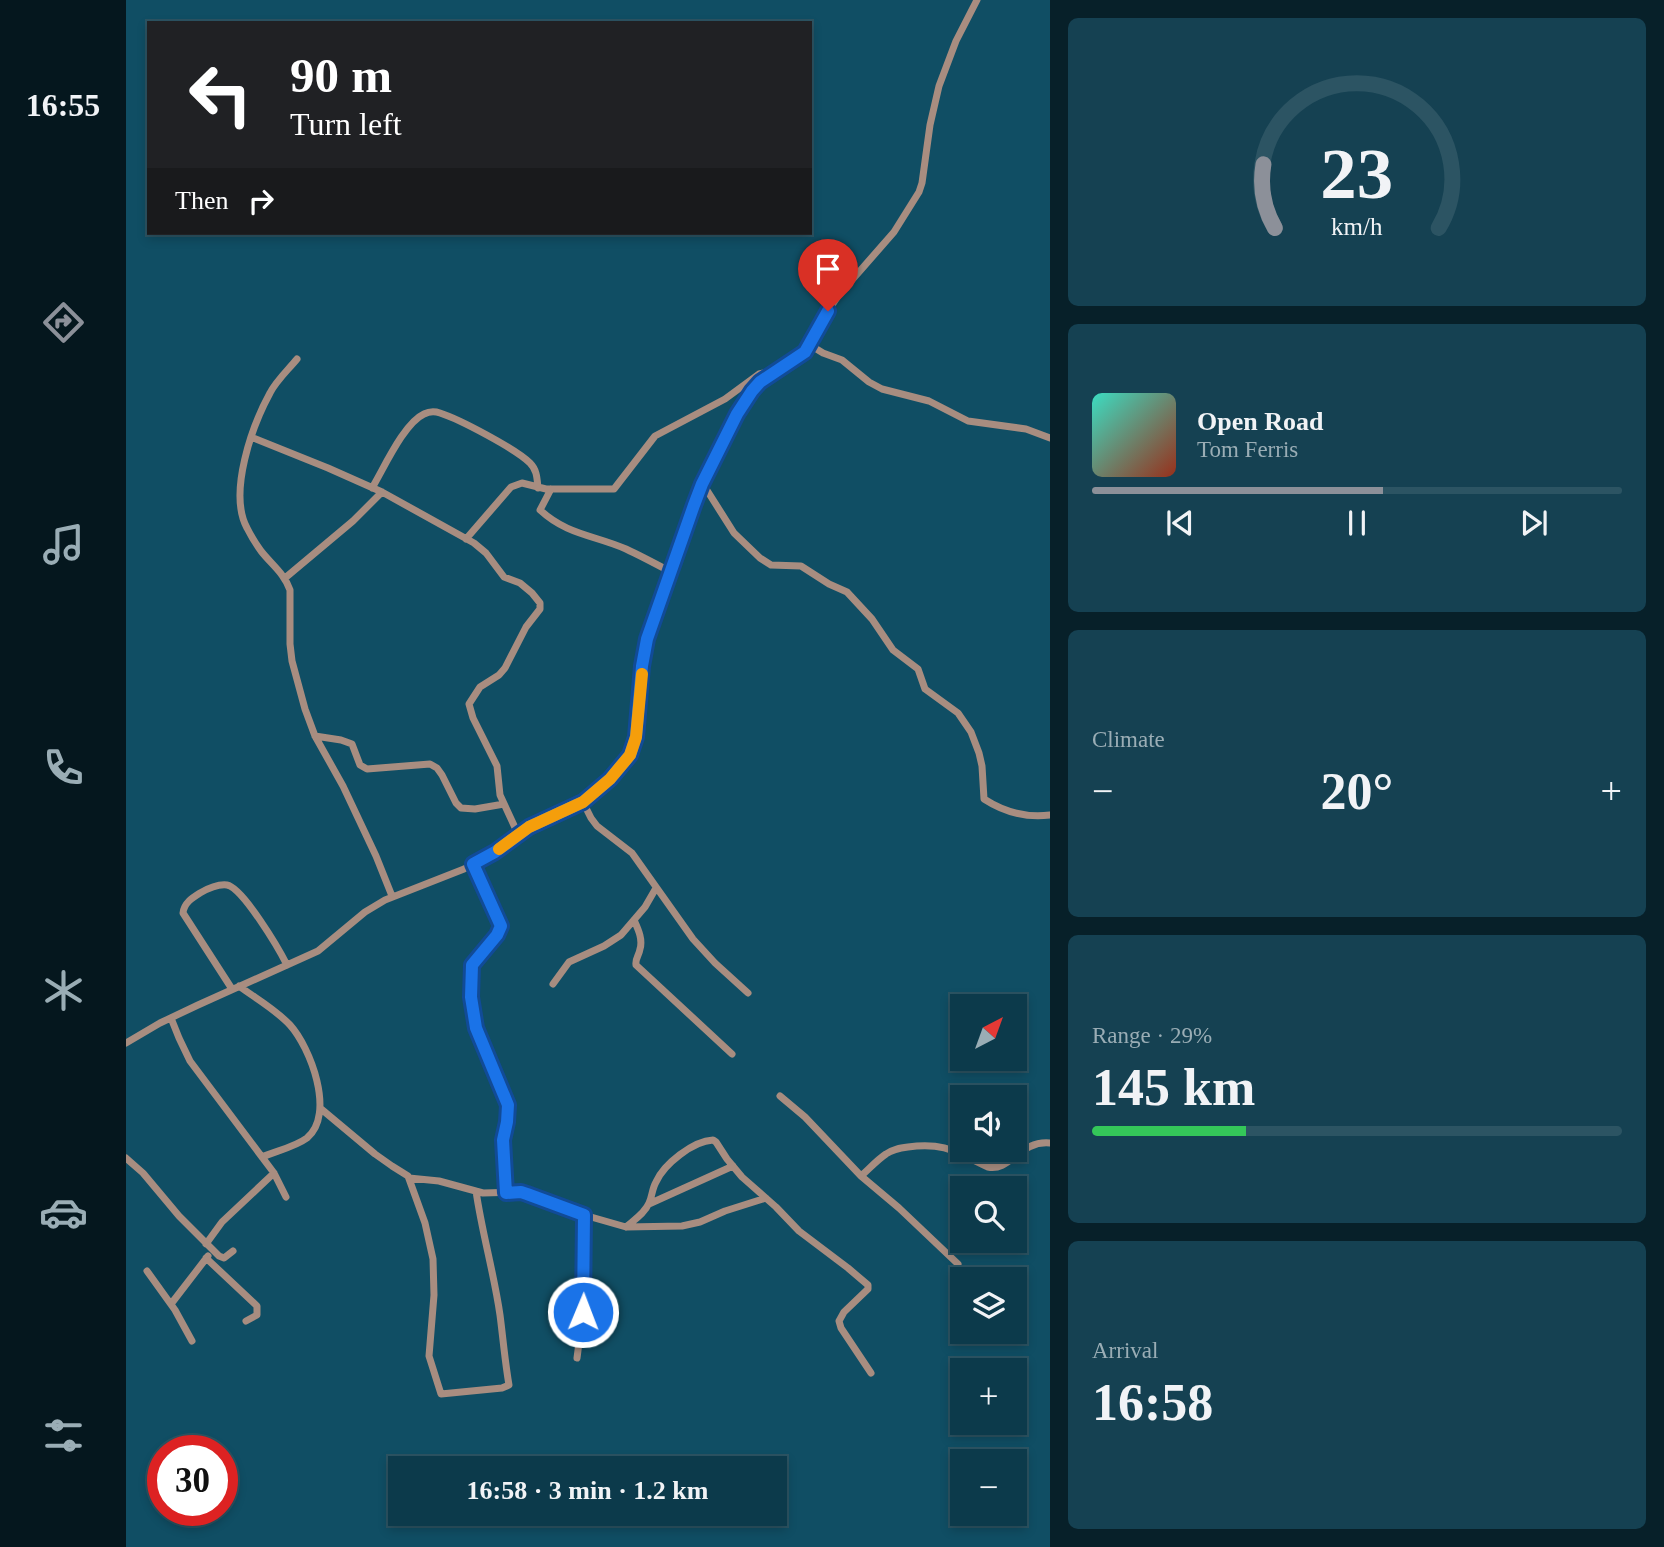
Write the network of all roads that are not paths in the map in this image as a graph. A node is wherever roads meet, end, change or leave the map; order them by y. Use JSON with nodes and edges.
{"nodes":[{"id":1,"x":977,"y":0,"type":"edge"},
{"id":2,"x":810,"y":345,"type":"junction"},
{"id":3,"x":297,"y":359,"type":"dead end"},
{"id":4,"x":773,"y":373,"type":"junction"},
{"id":5,"x":251,"y":437,"type":"junction"},
{"id":6,"x":1048,"y":437,"type":"edge"},
{"id":7,"x":1050,"y":445,"type":"edge"},
{"id":8,"x":702,"y":484,"type":"junction"},
{"id":9,"x":372,"y":488,"type":"junction"},
{"id":10,"x":538,"y":488,"type":"junction"},
{"id":11,"x":551,"y":489,"type":"junction"},
{"id":12,"x":382,"y":492,"type":"junction"},
{"id":13,"x":466,"y":539,"type":"junction"},
{"id":14,"x":671,"y":572,"type":"junction"},
{"id":15,"x":285,"y":578,"type":"junction"},
{"id":16,"x":316,"y":736,"type":"junction"},
{"id":17,"x":583,"y":802,"type":"junction"},
{"id":18,"x":504,"y":804,"type":"junction"},
{"id":19,"x":1050,"y":815,"type":"edge"},
{"id":20,"x":518,"y":834,"type":"junction"},
{"id":21,"x":473,"y":864,"type":"junction"},
{"id":22,"x":656,"y":888,"type":"junction"},
{"id":23,"x":393,"y":897,"type":"junction"},
{"id":24,"x":634,"y":920,"type":"junction"},
{"id":25,"x":287,"y":965,"type":"junction"},
{"id":26,"x":552,"y":984,"type":"dead end"},
{"id":27,"x":235,"y":987,"type":"junction"},
{"id":28,"x":748,"y":993,"type":"dead end"},
{"id":29,"x":171,"y":1018,"type":"junction"},
{"id":30,"x":126,"y":1043,"type":"edge"},
{"id":31,"x":732,"y":1054,"type":"dead end"},
{"id":32,"x":780,"y":1096,"type":"dead end"},
{"id":33,"x":320,"y":1108,"type":"junction"},
{"id":34,"x":1050,"y":1143,"type":"edge"},
{"id":35,"x":262,"y":1157,"type":"junction"},
{"id":36,"x":126,"y":1158,"type":"edge"},
{"id":37,"x":733,"y":1166,"type":"junction"},
{"id":38,"x":274,"y":1173,"type":"junction"},
{"id":39,"x":861,"y":1176,"type":"junction"},
{"id":40,"x":409,"y":1178,"type":"junction"},
{"id":41,"x":476,"y":1191,"type":"junction"},
{"id":42,"x":506,"y":1193,"type":"junction"},
{"id":43,"x":286,"y":1197,"type":"dead end"},
{"id":44,"x":766,"y":1198,"type":"junction"},
{"id":45,"x":649,"y":1203,"type":"junction"},
{"id":46,"x":584,"y":1215,"type":"junction"},
{"id":47,"x":626,"y":1227,"type":"junction"},
{"id":48,"x":209,"y":1247,"type":"junction"},
{"id":49,"x":233,"y":1251,"type":"dead end"},
{"id":50,"x":206,"y":1258,"type":"junction"},
{"id":51,"x":958,"y":1264,"type":"dead end"},
{"id":52,"x":147,"y":1271,"type":"dead end"},
{"id":53,"x":171,"y":1304,"type":"junction"},
{"id":54,"x":246,"y":1321,"type":"dead end"},
{"id":55,"x":192,"y":1342,"type":"dead end"},
{"id":56,"x":576,"y":1358,"type":"dead end"},
{"id":57,"x":871,"y":1373,"type":"dead end"}],
"edges":[{"from":1,"to":2,"type":"street"},
{"from":2,"to":4,"type":"street"},
{"from":2,"to":6,"type":"street"},
{"from":3,"to":5,"type":"street"},
{"from":4,"to":8,"type":"street"},
{"from":4,"to":11,"type":"street"},
{"from":5,"to":9,"type":"street"},
{"from":5,"to":15,"type":"street"},
{"from":6,"to":7,"type":"street"},
{"from":8,"to":14,"type":"street"},
{"from":8,"to":19,"type":"street"},
{"from":9,"to":10,"type":"street"},
{"from":9,"to":12,"type":"street"},
{"from":10,"to":11,"type":"street"},
{"from":10,"to":13,"type":"street"},
{"from":11,"to":14,"type":"street"},
{"from":12,"to":13,"type":"street"},
{"from":12,"to":15,"type":"street"},
{"from":13,"to":18,"type":"street"},
{"from":14,"to":17,"type":"street"},
{"from":15,"to":16,"type":"street"},
{"from":16,"to":18,"type":"street"},
{"from":16,"to":23,"type":"street"},
{"from":17,"to":20,"type":"street"},
{"from":17,"to":22,"type":"street"},
{"from":18,"to":20,"type":"street"},
{"from":20,"to":21,"type":"street"},
{"from":21,"to":23,"type":"street"},
{"from":21,"to":42,"type":"street"},
{"from":22,"to":24,"type":"street"},
{"from":22,"to":28,"type":"street"},
{"from":23,"to":25,"type":"street"},
{"from":24,"to":26,"type":"street"},
{"from":24,"to":31,"type":"street"},
{"from":25,"to":27,"type":"street"},
{"from":25,"to":27,"type":"street"},
{"from":27,"to":29,"type":"street"},
{"from":27,"to":33,"type":"street"},
{"from":29,"to":30,"type":"street"},
{"from":29,"to":35,"type":"street"},
{"from":32,"to":39,"type":"street"},
{"from":33,"to":35,"type":"street"},
{"from":33,"to":40,"type":"street"},
{"from":34,"to":39,"type":"street"},
{"from":35,"to":38,"type":"street"},
{"from":36,"to":48,"type":"street"},
{"from":37,"to":44,"type":"street"},
{"from":37,"to":45,"type":"street"},
{"from":37,"to":45,"type":"street"},
{"from":38,"to":43,"type":"street"},
{"from":38,"to":48,"type":"street"},
{"from":39,"to":51,"type":"street"},
{"from":40,"to":41,"type":"street"},
{"from":40,"to":41,"type":"street"},
{"from":41,"to":42,"type":"street"},
{"from":42,"to":46,"type":"street"},
{"from":44,"to":47,"type":"street"},
{"from":44,"to":57,"type":"street"},
{"from":45,"to":47,"type":"street"},
{"from":46,"to":47,"type":"street"},
{"from":46,"to":56,"type":"street"},
{"from":48,"to":49,"type":"street"},
{"from":48,"to":50,"type":"street"},
{"from":50,"to":53,"type":"street"},
{"from":50,"to":54,"type":"street"},
{"from":52,"to":53,"type":"street"},
{"from":53,"to":55,"type":"street"}]}
